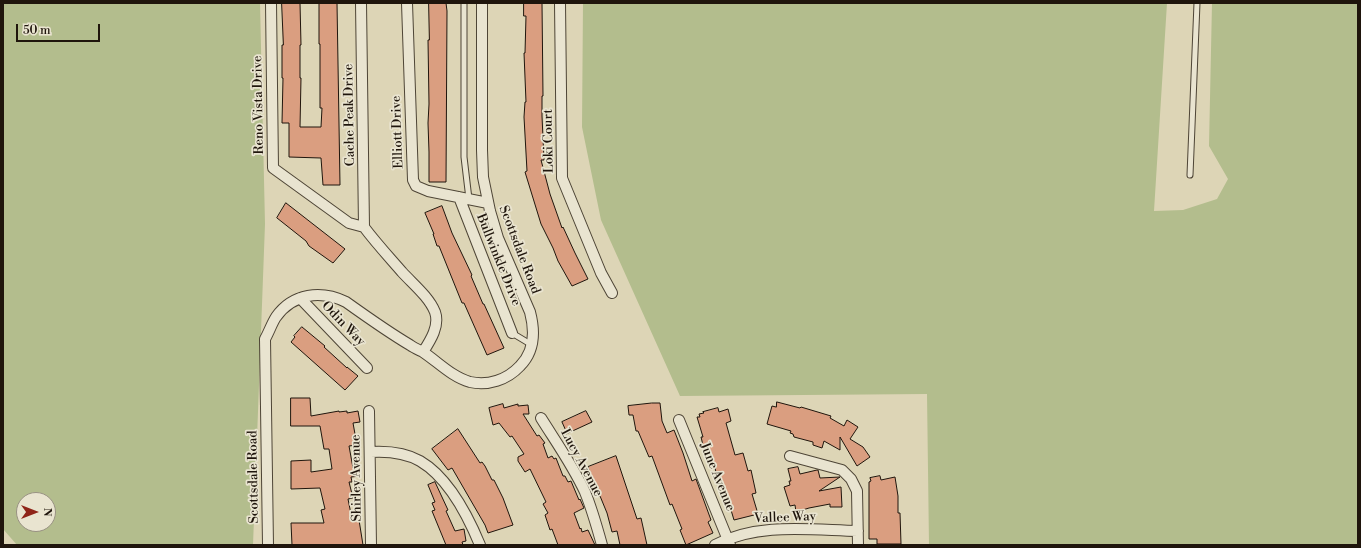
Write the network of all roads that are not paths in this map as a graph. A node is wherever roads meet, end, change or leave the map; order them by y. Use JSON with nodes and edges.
{"nodes":[{"id":1,"x":271,"y":3,"type":"edge"},
{"id":2,"x":361,"y":3,"type":"edge"},
{"id":3,"x":407,"y":3,"type":"edge"},
{"id":4,"x":464,"y":3,"type":"edge"},
{"id":5,"x":482,"y":3,"type":"edge"},
{"id":6,"x":560,"y":3,"type":"edge"},
{"id":7,"x":1197,"y":3,"type":"edge"},
{"id":8,"x":1190,"y":175,"type":"dead end"},
{"id":9,"x":464,"y":198,"type":"junction"},
{"id":10,"x":488,"y":203,"type":"junction"},
{"id":11,"x":364,"y":228,"type":"junction"},
{"id":12,"x":612,"y":293,"type":"dead end"},
{"id":13,"x":300,"y":298,"type":"junction"},
{"id":14,"x":512,"y":333,"type":"joint"},
{"id":15,"x":532,"y":345,"type":"junction"},
{"id":16,"x":423,"y":352,"type":"junction"},
{"id":17,"x":367,"y":368,"type":"dead end"},
{"id":18,"x":369,"y":411,"type":"dead end"},
{"id":19,"x":541,"y":418,"type":"dead end"},
{"id":20,"x":679,"y":420,"type":"dead end"},
{"id":21,"x":370,"y":452,"type":"junction"},
{"id":22,"x":790,"y":456,"type":"dead end"},
{"id":23,"x":858,"y":531,"type":"junction"},
{"id":24,"x":729,"y":542,"type":"edge"},
{"id":25,"x":268,"y":545,"type":"edge"},
{"id":26,"x":371,"y":545,"type":"edge"},
{"id":27,"x":480,"y":545,"type":"edge"},
{"id":28,"x":602,"y":545,"type":"edge"},
{"id":29,"x":716,"y":545,"type":"edge"},
{"id":30,"x":858,"y":545,"type":"edge"}],
"edges":[{"from":1,"to":11,"type":"street","name":"Reno Vista Drive"},
{"from":2,"to":11,"type":"street","name":"Cache Peak Drive"},
{"from":3,"to":9,"type":"street","name":"Elliott Drive"},
{"from":4,"to":9,"type":"lane"},
{"from":5,"to":10,"type":"street","name":"Scottsdale Road"},
{"from":6,"to":12,"type":"street","name":"Loki Court"},
{"from":7,"to":8,"type":"lane"},
{"from":9,"to":10,"type":"street","name":"Elliott Drive"},
{"from":9,"to":14,"type":"street","name":"Bullwinkle Drive"},
{"from":10,"to":15,"type":"street","name":"Scottsdale Road"},
{"from":11,"to":16,"type":"street"},
{"from":13,"to":16,"type":"street","name":"Scottsdale Road"},
{"from":13,"to":17,"type":"street","name":"Odin Way"},
{"from":13,"to":25,"type":"street","name":"Scottsdale Road"},
{"from":14,"to":15,"type":"lane"},
{"from":15,"to":16,"type":"street","name":"Scottsdale Road"},
{"from":18,"to":21,"type":"street","name":"Shirley Avenue"},
{"from":19,"to":28,"type":"street","name":"Lucy Avenue"},
{"from":20,"to":24,"type":"street","name":"June Avenue"},
{"from":21,"to":26,"type":"street","name":"Shirley Avenue"},
{"from":21,"to":27,"type":"street"},
{"from":22,"to":23,"type":"street"},
{"from":23,"to":24,"type":"street","name":"Vallee Way"},
{"from":23,"to":30,"type":"street"},
{"from":24,"to":29,"type":"street","name":"Vallee Way"}]}
